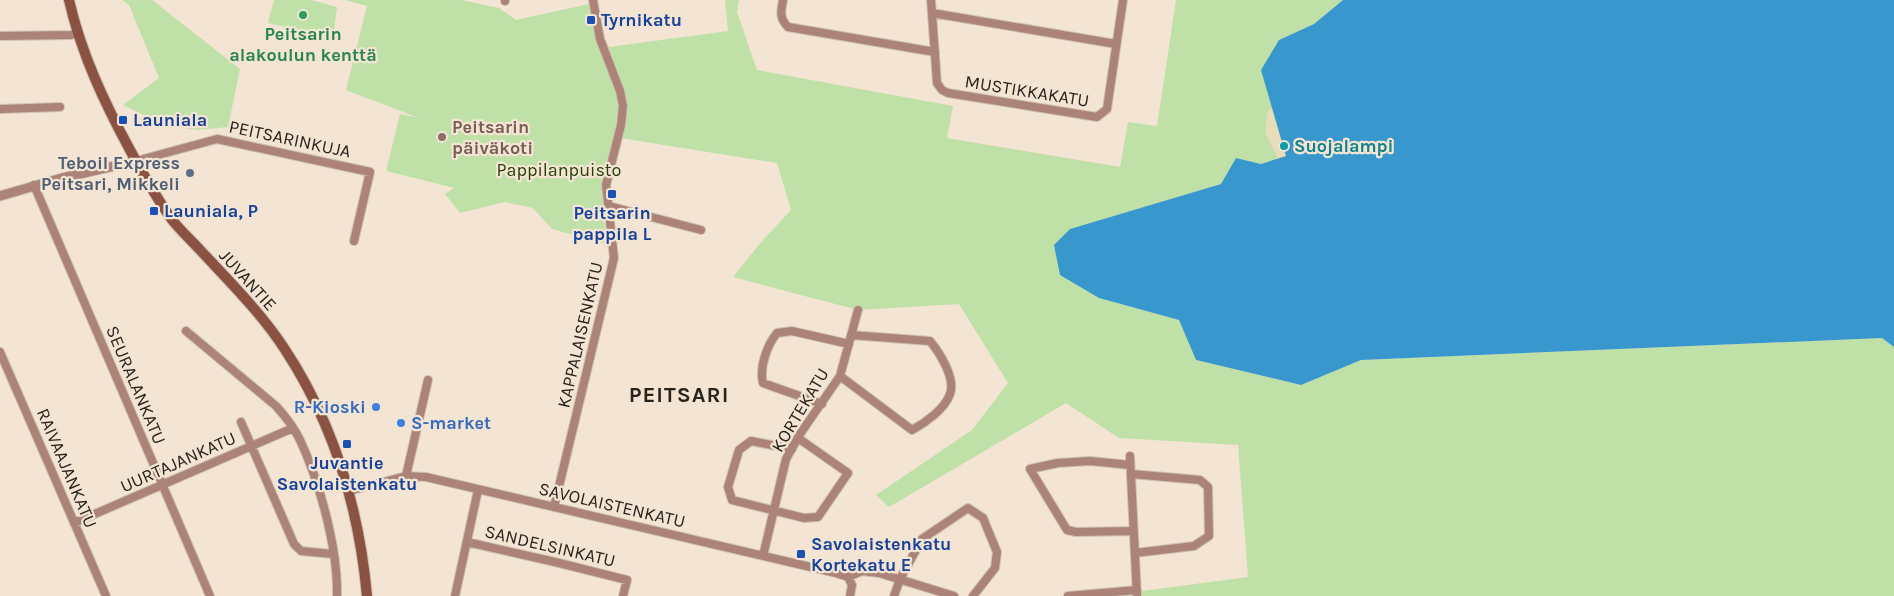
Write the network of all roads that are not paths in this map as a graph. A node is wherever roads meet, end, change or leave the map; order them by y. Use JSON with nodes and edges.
{"nodes":[{"id":1,"x":69,"y":0,"type":"edge"},
{"id":2,"x":595,"y":0,"type":"edge"},
{"id":3,"x":783,"y":0,"type":"edge"},
{"id":4,"x":931,"y":0,"type":"edge"},
{"id":5,"x":1123,"y":0,"type":"edge"},
{"id":6,"x":932,"y":13,"type":"junction"},
{"id":7,"x":77,"y":33,"type":"junction"},
{"id":8,"x":0,"y":36,"type":"edge"},
{"id":9,"x":1116,"y":44,"type":"junction"},
{"id":10,"x":935,"y":52,"type":"junction"},
{"id":11,"x":60,"y":107,"type":"dead end"},
{"id":12,"x":0,"y":109,"type":"edge"},
{"id":13,"x":136,"y":161,"type":"junction"},
{"id":14,"x":34,"y":185,"type":"junction"},
{"id":15,"x":0,"y":196,"type":"edge"},
{"id":16,"x":609,"y":206,"type":"junction"},
{"id":17,"x":701,"y":230,"type":"dead end"},
{"id":18,"x":354,"y":241,"type":"dead end"},
{"id":19,"x":858,"y":310,"type":"dead end"},
{"id":20,"x":186,"y":331,"type":"dead end"},
{"id":21,"x":851,"y":335,"type":"junction"},
{"id":22,"x":849,"y":344,"type":"junction"},
{"id":23,"x":0,"y":352,"type":"edge"},
{"id":24,"x":840,"y":376,"type":"junction"},
{"id":25,"x":428,"y":380,"type":"dead end"},
{"id":26,"x":822,"y":404,"type":"junction"},
{"id":27,"x":241,"y":422,"type":"dead end"},
{"id":28,"x":293,"y":428,"type":"junction"},
{"id":29,"x":798,"y":438,"type":"junction"},
{"id":30,"x":252,"y":446,"type":"junction"},
{"id":31,"x":792,"y":449,"type":"junction"},
{"id":32,"x":1130,"y":456,"type":"dead end"},
{"id":33,"x":1130,"y":465,"type":"junction"},
{"id":34,"x":1131,"y":474,"type":"junction"},
{"id":35,"x":406,"y":476,"type":"junction"},
{"id":36,"x":163,"y":485,"type":"junction"},
{"id":37,"x":478,"y":490,"type":"junction"},
{"id":38,"x":349,"y":491,"type":"junction"},
{"id":39,"x":554,"y":507,"type":"junction"},
{"id":40,"x":774,"y":511,"type":"junction"},
{"id":41,"x":74,"y":523,"type":"junction"},
{"id":42,"x":1134,"y":531,"type":"junction"},
{"id":43,"x":467,"y":542,"type":"junction"},
{"id":44,"x":1135,"y":553,"type":"junction"},
{"id":45,"x":333,"y":554,"type":"junction"},
{"id":46,"x":762,"y":556,"type":"junction"},
{"id":47,"x":848,"y":577,"type":"junction"},
{"id":48,"x":900,"y":579,"type":"junction"},
{"id":49,"x":1137,"y":593,"type":"edge"},
{"id":50,"x":106,"y":596,"type":"edge"},
{"id":51,"x":210,"y":596,"type":"edge"},
{"id":52,"x":337,"y":596,"type":"edge"},
{"id":53,"x":367,"y":596,"type":"edge"},
{"id":54,"x":455,"y":596,"type":"edge"},
{"id":55,"x":623,"y":596,"type":"edge"},
{"id":56,"x":850,"y":596,"type":"edge"},
{"id":57,"x":894,"y":596,"type":"edge"},
{"id":58,"x":954,"y":596,"type":"edge"},
{"id":59,"x":973,"y":596,"type":"edge"},
{"id":60,"x":1068,"y":596,"type":"edge"}],
"edges":[{"from":1,"to":7,"type":"main road","name":"JUVANTIE"},
{"from":2,"to":16,"type":"street","name":"KAPPALAISENKATU"},
{"from":3,"to":10,"type":"street"},
{"from":4,"to":6,"type":"street"},
{"from":5,"to":9,"type":"street","name":"MUSTIKKAKATU"},
{"from":6,"to":9,"type":"street"},
{"from":6,"to":10,"type":"street"},
{"from":7,"to":8,"type":"street"},
{"from":7,"to":13,"type":"main road","name":"JUVANTIE"},
{"from":9,"to":10,"type":"street","name":"MUSTIKKAKATU"},
{"from":11,"to":12,"type":"street"},
{"from":13,"to":14,"type":"street"},
{"from":13,"to":18,"type":"street","name":"PEITSARINKUJA"},
{"from":13,"to":38,"type":"main road","name":"JUVANTIE"},
{"from":14,"to":15,"type":"street"},
{"from":14,"to":36,"type":"street","name":"SEURALANKATU"},
{"from":16,"to":17,"type":"street"},
{"from":16,"to":39,"type":"street","name":"KAPPALAISENKATU"},
{"from":19,"to":21,"type":"street","name":"KORTEKATU"},
{"from":20,"to":28,"type":"street"},
{"from":21,"to":22,"type":"street","name":"KORTEKATU"},
{"from":21,"to":24,"type":"street"},
{"from":22,"to":24,"type":"street","name":"KORTEKATU"},
{"from":22,"to":26,"type":"street"},
{"from":23,"to":41,"type":"street","name":"RAIVAAJANKATU"},
{"from":24,"to":26,"type":"street","name":"KORTEKATU"},
{"from":25,"to":35,"type":"street"},
{"from":26,"to":29,"type":"street","name":"KORTEKATU"},
{"from":27,"to":30,"type":"street"},
{"from":28,"to":30,"type":"street","name":"UURTAJANKATU"},
{"from":28,"to":45,"type":"street"},
{"from":29,"to":31,"type":"street","name":"KORTEKATU"},
{"from":29,"to":40,"type":"street"},
{"from":30,"to":36,"type":"street","name":"UURTAJANKATU"},
{"from":30,"to":45,"type":"street"},
{"from":31,"to":40,"type":"street","name":"KORTEKATU"},
{"from":31,"to":40,"type":"street"},
{"from":32,"to":33,"type":"street"},
{"from":33,"to":34,"type":"street"},
{"from":33,"to":42,"type":"street"},
{"from":34,"to":42,"type":"street"},
{"from":34,"to":44,"type":"street"},
{"from":35,"to":37,"type":"street","name":"SAVOLAISTENKATU"},
{"from":35,"to":38,"type":"street","name":"SAVOLAISTENKATU"},
{"from":36,"to":41,"type":"street","name":"UURTAJANKATU"},
{"from":36,"to":51,"type":"street","name":"SEURALANKATU"},
{"from":37,"to":39,"type":"street","name":"SAVOLAISTENKATU"},
{"from":37,"to":43,"type":"street"},
{"from":38,"to":53,"type":"main road","name":"JUVANTIE"},
{"from":39,"to":46,"type":"street","name":"SAVOLAISTENKATU"},
{"from":40,"to":46,"type":"street","name":"KORTEKATU"},
{"from":41,"to":50,"type":"street","name":"RAIVAAJANKATU"},
{"from":42,"to":44,"type":"street"},
{"from":43,"to":54,"type":"street"},
{"from":43,"to":55,"type":"street","name":"SANDELSINKATU"},
{"from":44,"to":49,"type":"street"},
{"from":45,"to":52,"type":"street"},
{"from":46,"to":47,"type":"street","name":"SAVOLAISTENKATU"},
{"from":47,"to":48,"type":"street"},
{"from":47,"to":56,"type":"street"},
{"from":48,"to":57,"type":"street"},
{"from":48,"to":58,"type":"street"},
{"from":48,"to":59,"type":"street"},
{"from":49,"to":60,"type":"street"}]}
